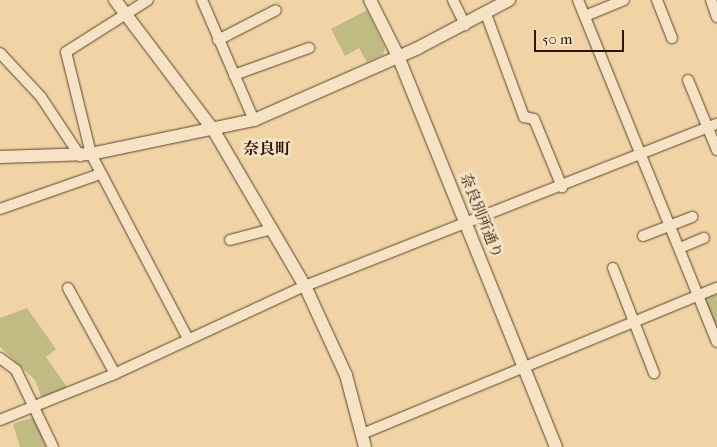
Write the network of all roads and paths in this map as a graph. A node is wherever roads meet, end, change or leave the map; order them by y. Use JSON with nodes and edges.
{"nodes":[{"id":1,"x":114,"y":0,"type":"edge"},
{"id":2,"x":148,"y":0,"type":"edge"},
{"id":3,"x":202,"y":0,"type":"edge"},
{"id":4,"x":370,"y":0,"type":"edge"},
{"id":5,"x":453,"y":0,"type":"edge"},
{"id":6,"x":510,"y":0,"type":"edge"},
{"id":7,"x":578,"y":0,"type":"edge"},
{"id":8,"x":624,"y":0,"type":"edge"},
{"id":9,"x":657,"y":0,"type":"edge"},
{"id":10,"x":711,"y":0,"type":"edge"},
{"id":11,"x":276,"y":10,"type":"dead end"},
{"id":12,"x":486,"y":14,"type":"junction"},
{"id":13,"x":125,"y":15,"type":"junction"},
{"id":14,"x":585,"y":16,"type":"junction"},
{"id":15,"x":717,"y":17,"type":"edge"},
{"id":16,"x":465,"y":25,"type":"junction"},
{"id":17,"x":672,"y":38,"type":"dead end"},
{"id":18,"x":218,"y":40,"type":"junction"},
{"id":19,"x":309,"y":48,"type":"dead end"},
{"id":20,"x":0,"y":54,"type":"edge"},
{"id":21,"x":398,"y":56,"type":"junction"},
{"id":22,"x":234,"y":75,"type":"junction"},
{"id":23,"x":688,"y":80,"type":"dead end"},
{"id":24,"x":254,"y":120,"type":"junction"},
{"id":25,"x":713,"y":125,"type":"edge"},
{"id":26,"x":214,"y":131,"type":"junction"},
{"id":27,"x":717,"y":150,"type":"edge"},
{"id":28,"x":642,"y":154,"type":"junction"},
{"id":29,"x":86,"y":155,"type":"junction"},
{"id":30,"x":0,"y":157,"type":"edge"},
{"id":31,"x":100,"y":174,"type":"junction"},
{"id":32,"x":562,"y":187,"type":"junction"},
{"id":33,"x":0,"y":210,"type":"edge"},
{"id":34,"x":692,"y":217,"type":"dead end"},
{"id":35,"x":468,"y":225,"type":"junction"},
{"id":36,"x":671,"y":225,"type":"junction"},
{"id":37,"x":272,"y":229,"type":"junction"},
{"id":38,"x":643,"y":236,"type":"dead end"},
{"id":39,"x":704,"y":238,"type":"dead end"},
{"id":40,"x":230,"y":240,"type":"dead end"},
{"id":41,"x":680,"y":248,"type":"junction"},
{"id":42,"x":613,"y":268,"type":"dead end"},
{"id":43,"x":305,"y":286,"type":"junction"},
{"id":44,"x":68,"y":288,"type":"dead end"},
{"id":45,"x":717,"y":288,"type":"edge"},
{"id":46,"x":700,"y":295,"type":"junction"},
{"id":47,"x":634,"y":321,"type":"junction"},
{"id":48,"x":188,"y":339,"type":"junction"},
{"id":49,"x":717,"y":342,"type":"edge"},
{"id":50,"x":0,"y":358,"type":"edge"},
{"id":51,"x":524,"y":366,"type":"junction"},
{"id":52,"x":654,"y":373,"type":"dead end"},
{"id":53,"x":115,"y":374,"type":"junction"},
{"id":54,"x":37,"y":408,"type":"junction"},
{"id":55,"x":0,"y":420,"type":"edge"},
{"id":56,"x":362,"y":434,"type":"junction"},
{"id":57,"x":53,"y":447,"type":"edge"},
{"id":58,"x":365,"y":447,"type":"edge"},
{"id":59,"x":556,"y":447,"type":"edge"}],
"edges":[{"from":1,"to":13,"type":"street"},
{"from":2,"to":13,"type":"street"},
{"from":3,"to":18,"type":"street"},
{"from":4,"to":21,"type":"street","name":"奈良別所通り"},
{"from":5,"to":16,"type":"street"},
{"from":6,"to":12,"type":"street"},
{"from":7,"to":14,"type":"street"},
{"from":8,"to":14,"type":"street"},
{"from":9,"to":17,"type":"street"},
{"from":10,"to":15,"type":"street"},
{"from":11,"to":18,"type":"street"},
{"from":12,"to":16,"type":"street"},
{"from":12,"to":32,"type":"street"},
{"from":13,"to":26,"type":"street"},
{"from":13,"to":29,"type":"street"},
{"from":14,"to":28,"type":"street"},
{"from":16,"to":21,"type":"street"},
{"from":18,"to":22,"type":"street"},
{"from":19,"to":22,"type":"street"},
{"from":20,"to":29,"type":"street"},
{"from":21,"to":24,"type":"street"},
{"from":21,"to":35,"type":"street","name":"奈良別所通り"},
{"from":22,"to":24,"type":"street"},
{"from":23,"to":25,"type":"street"},
{"from":24,"to":26,"type":"street"},
{"from":25,"to":27,"type":"street"},
{"from":25,"to":28,"type":"street"},
{"from":26,"to":29,"type":"street"},
{"from":26,"to":37,"type":"street"},
{"from":28,"to":32,"type":"street"},
{"from":28,"to":36,"type":"street"},
{"from":29,"to":30,"type":"street"},
{"from":29,"to":31,"type":"street"},
{"from":31,"to":33,"type":"street"},
{"from":31,"to":48,"type":"street"},
{"from":32,"to":35,"type":"street"},
{"from":34,"to":36,"type":"street"},
{"from":35,"to":43,"type":"street"},
{"from":35,"to":51,"type":"street","name":"奈良別所通り"},
{"from":36,"to":38,"type":"street"},
{"from":36,"to":41,"type":"street"},
{"from":37,"to":40,"type":"street"},
{"from":37,"to":43,"type":"street"},
{"from":39,"to":41,"type":"street"},
{"from":41,"to":46,"type":"street"},
{"from":42,"to":47,"type":"street"},
{"from":43,"to":48,"type":"street"},
{"from":43,"to":56,"type":"street"},
{"from":44,"to":53,"type":"street"},
{"from":45,"to":46,"type":"street"},
{"from":46,"to":47,"type":"street"},
{"from":46,"to":49,"type":"street"},
{"from":47,"to":51,"type":"street"},
{"from":47,"to":52,"type":"street"},
{"from":48,"to":53,"type":"street"},
{"from":50,"to":54,"type":"street"},
{"from":51,"to":56,"type":"street"},
{"from":51,"to":59,"type":"street","name":"奈良別所通り"},
{"from":53,"to":54,"type":"street"},
{"from":54,"to":55,"type":"street"},
{"from":54,"to":57,"type":"street"},
{"from":56,"to":58,"type":"street"}]}
